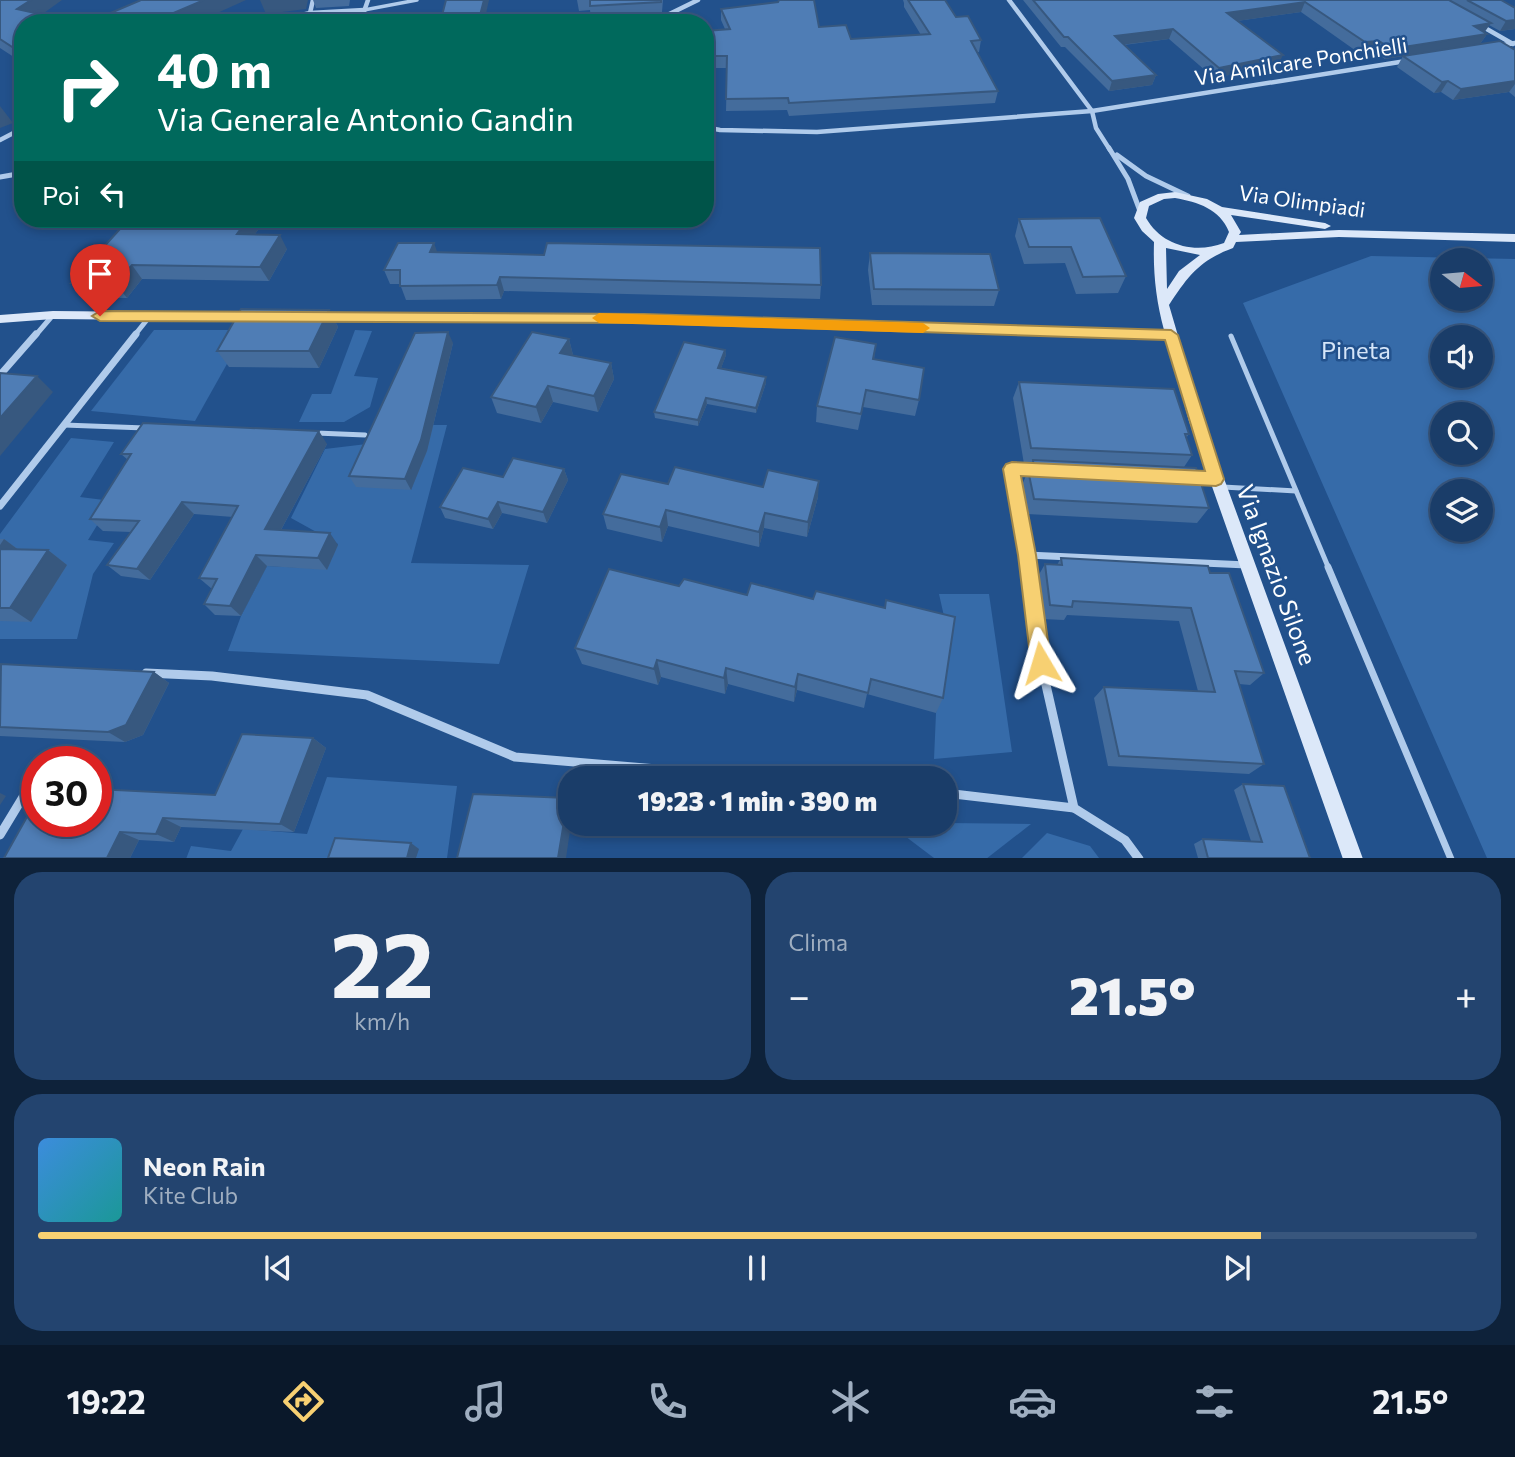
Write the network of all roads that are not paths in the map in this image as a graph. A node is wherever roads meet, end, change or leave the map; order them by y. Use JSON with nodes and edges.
{"nodes":[{"id":1,"x":313,"y":0,"type":"edge"},
{"id":2,"x":368,"y":0,"type":"edge"},
{"id":3,"x":417,"y":0,"type":"edge"},
{"id":4,"x":698,"y":0,"type":"edge"},
{"id":5,"x":1009,"y":0,"type":"edge"},
{"id":6,"x":364,"y":10,"type":"junction"},
{"id":7,"x":310,"y":13,"type":"junction"},
{"id":8,"x":306,"y":14,"type":"edge"},
{"id":9,"x":363,"y":14,"type":"edge"},
{"id":10,"x":669,"y":14,"type":"edge"},
{"id":11,"x":1468,"y":19,"type":"edge"},
{"id":12,"x":1514,"y":43,"type":"edge"},
{"id":13,"x":1491,"y":47,"type":"edge"},
{"id":14,"x":1411,"y":60,"type":"edge"},
{"id":15,"x":1092,"y":111,"type":"junction"},
{"id":16,"x":714,"y":129,"type":"edge"},
{"id":17,"x":1110,"y":150,"type":"junction"},
{"id":18,"x":1188,"y":197,"type":"junction"},
{"id":19,"x":1220,"y":209,"type":"junction"},
{"id":20,"x":1140,"y":211,"type":"junction"},
{"id":21,"x":1379,"y":232,"type":"junction"},
{"id":22,"x":1515,"y":237,"type":"edge"},
{"id":23,"x":1233,"y":239,"type":"junction"},
{"id":24,"x":1160,"y":241,"type":"junction"},
{"id":25,"x":1212,"y":251,"type":"junction"},
{"id":26,"x":1163,"y":305,"type":"junction"},
{"id":27,"x":53,"y":315,"type":"junction"},
{"id":28,"x":150,"y":316,"type":"junction"},
{"id":29,"x":273,"y":317,"type":"edge"},
{"id":30,"x":301,"y":317,"type":"edge"},
{"id":31,"x":0,"y":319,"type":"edge"},
{"id":32,"x":1171,"y":335,"type":"junction"},
{"id":33,"x":1231,"y":336,"type":"dead end"},
{"id":34,"x":0,"y":375,"type":"edge"},
{"id":35,"x":64,"y":425,"type":"junction"},
{"id":36,"x":160,"y":428,"type":"edge"},
{"id":37,"x":310,"y":433,"type":"edge"},
{"id":38,"x":365,"y":435,"type":"edge"},
{"id":39,"x":1052,"y":471,"type":"edge"},
{"id":40,"x":1188,"y":478,"type":"edge"},
{"id":41,"x":1217,"y":483,"type":"junction"},
{"id":42,"x":1296,"y":491,"type":"junction"},
{"id":43,"x":0,"y":506,"type":"edge"},
{"id":44,"x":1027,"y":555,"type":"junction"},
{"id":45,"x":1247,"y":565,"type":"junction"},
{"id":46,"x":132,"y":673,"type":"edge"},
{"id":47,"x":621,"y":766,"type":"edge"},
{"id":48,"x":957,"y":794,"type":"edge"},
{"id":49,"x":21,"y":800,"type":"edge"},
{"id":50,"x":1074,"y":808,"type":"junction"},
{"id":51,"x":0,"y":835,"type":"edge"},
{"id":52,"x":1138,"y":858,"type":"edge"},
{"id":53,"x":1353,"y":858,"type":"edge"},
{"id":54,"x":1451,"y":858,"type":"edge"}],
"edges":[{"from":1,"to":7,"type":"street"},
{"from":2,"to":6,"type":"street"},
{"from":3,"to":6,"type":"lane"},
{"from":4,"to":10,"type":"street"},
{"from":5,"to":15,"type":"street"},
{"from":6,"to":7,"type":"street"},
{"from":6,"to":9,"type":"street"},
{"from":7,"to":8,"type":"street"},
{"from":11,"to":12,"type":"street"},
{"from":12,"to":13,"type":"street"},
{"from":14,"to":15,"type":"street","name":"Via Amilcare Ponchielli"},
{"from":15,"to":16,"type":"street","name":"Via Amilcare Ponchielli"},
{"from":15,"to":17,"type":"street"},
{"from":17,"to":18,"type":"street"},
{"from":17,"to":20,"type":"street"},
{"from":18,"to":19,"type":"street","name":"Via Olimpiadi"},
{"from":18,"to":20,"type":"street"},
{"from":19,"to":21,"type":"street","name":"Via Olimpiadi"},
{"from":19,"to":23,"type":"street"},
{"from":20,"to":24,"type":"street"},
{"from":21,"to":22,"type":"street","name":"Via Olimpiadi"},
{"from":21,"to":23,"type":"street","name":"Via Olimpiadi"},
{"from":23,"to":25,"type":"street"},
{"from":24,"to":25,"type":"street"},
{"from":24,"to":26,"type":"street","name":"Via Ignazio Silone"},
{"from":25,"to":26,"type":"street"},
{"from":26,"to":32,"type":"street","name":"Via Ignazio Silone"},
{"from":27,"to":28,"type":"street"},
{"from":27,"to":31,"type":"street"},
{"from":27,"to":34,"type":"street"},
{"from":28,"to":29,"type":"street"},
{"from":28,"to":35,"type":"street"},
{"from":30,"to":32,"type":"street"},
{"from":32,"to":41,"type":"street","name":"Via Ignazio Silone"},
{"from":33,"to":42,"type":"lane"},
{"from":35,"to":36,"type":"lane"},
{"from":35,"to":43,"type":"street"},
{"from":37,"to":38,"type":"lane"},
{"from":39,"to":44,"type":"street"},
{"from":40,"to":41,"type":"street"},
{"from":41,"to":42,"type":"lane"},
{"from":41,"to":45,"type":"street","name":"Via Ignazio Silone"},
{"from":42,"to":54,"type":"lane"},
{"from":44,"to":45,"type":"street"},
{"from":44,"to":50,"type":"street"},
{"from":45,"to":53,"type":"street","name":"Via Ignazio Silone"},
{"from":46,"to":47,"type":"street"},
{"from":48,"to":50,"type":"street"},
{"from":49,"to":51,"type":"street"},
{"from":50,"to":52,"type":"street"}]}
